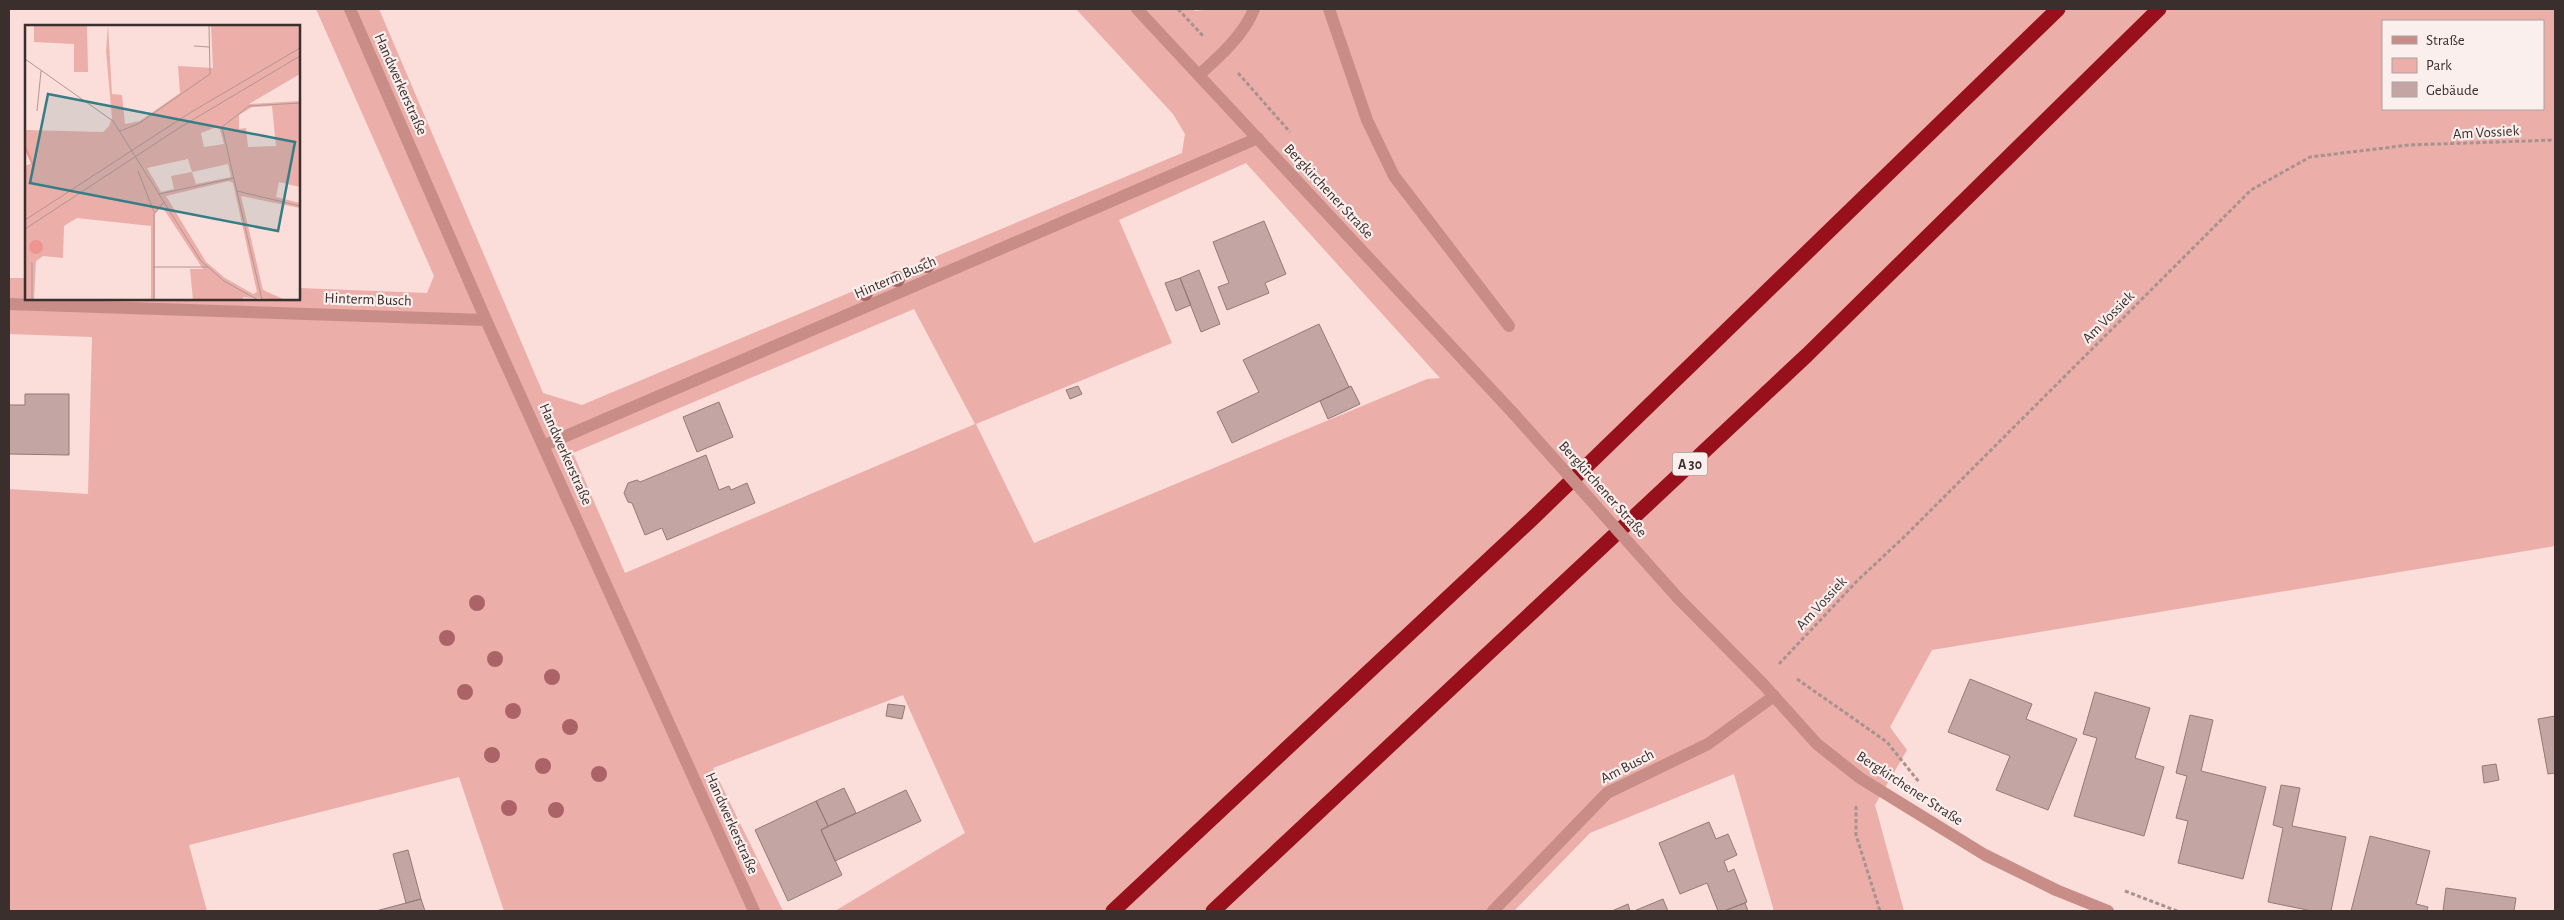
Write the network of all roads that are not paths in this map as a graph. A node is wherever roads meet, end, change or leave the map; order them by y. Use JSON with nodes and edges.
{"nodes":[{"id":1,"x":350,"y":9,"type":"edge"},
{"id":2,"x":1136,"y":9,"type":"edge"},
{"id":3,"x":1254,"y":9,"type":"edge"},
{"id":4,"x":1329,"y":9,"type":"edge"},
{"id":5,"x":2058,"y":9,"type":"edge"},
{"id":6,"x":2159,"y":9,"type":"edge"},
{"id":7,"x":1199,"y":75,"type":"junction"},
{"id":8,"x":1258,"y":138,"type":"junction"},
{"id":9,"x":9,"y":304,"type":"edge"},
{"id":10,"x":486,"y":320,"type":"junction"},
{"id":11,"x":1509,"y":326,"type":"dead end"},
{"id":12,"x":545,"y":445,"type":"junction"},
{"id":13,"x":1774,"y":696,"type":"junction"},
{"id":14,"x":754,"y":911,"type":"edge"},
{"id":15,"x":1113,"y":911,"type":"edge"},
{"id":16,"x":1213,"y":911,"type":"edge"},
{"id":17,"x":1494,"y":911,"type":"edge"},
{"id":18,"x":2108,"y":911,"type":"edge"}],
"edges":[{"from":1,"to":10,"type":"street","name":"Handwerkerstraße"},
{"from":2,"to":7,"type":"street","name":"Bergkirchener Straße"},
{"from":3,"to":7,"type":"street"},
{"from":4,"to":11,"type":"street"},
{"from":5,"to":15,"type":"highway"},
{"from":6,"to":16,"type":"highway","number":"A 30"},
{"from":7,"to":8,"type":"street","name":"Bergkirchener Straße"},
{"from":8,"to":12,"type":"street","name":"Hinterm Busch"},
{"from":8,"to":13,"type":"street","name":"Bergkirchener Straße","bridge":true},
{"from":9,"to":10,"type":"street","name":"Hinterm Busch"},
{"from":10,"to":12,"type":"street","name":"Handwerkerstraße"},
{"from":12,"to":14,"type":"street","name":"Handwerkerstraße"},
{"from":13,"to":17,"type":"street","name":"Am Busch"},
{"from":13,"to":18,"type":"street","name":"Bergkirchener Straße"}]}
